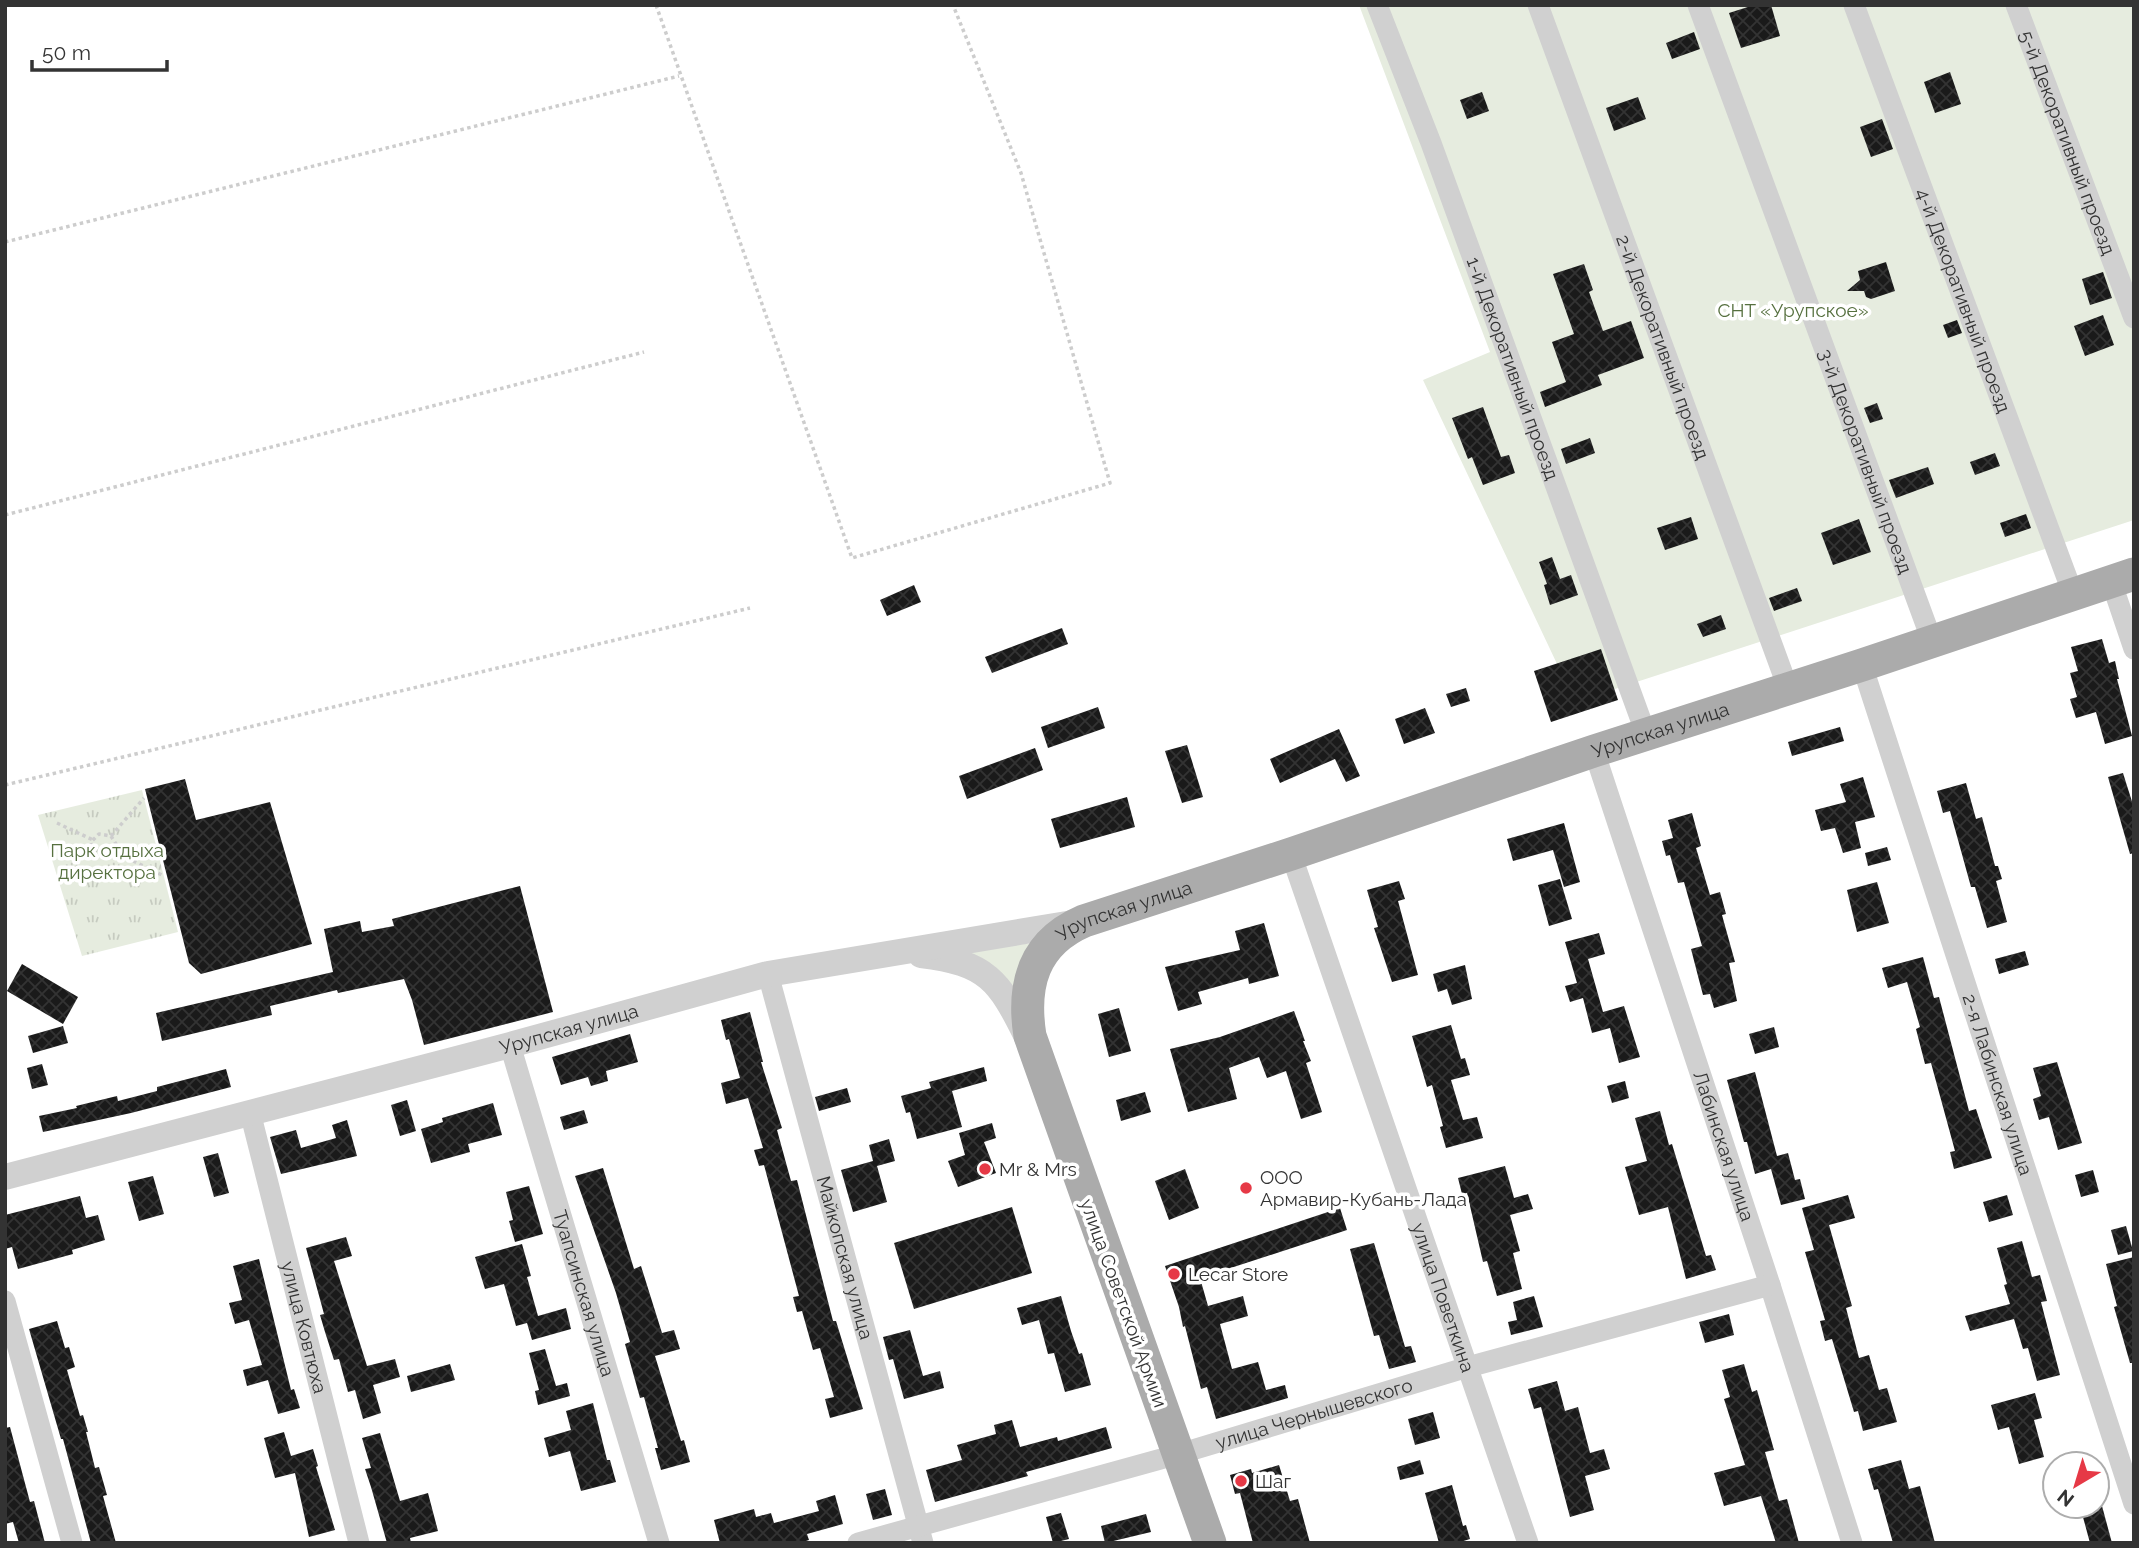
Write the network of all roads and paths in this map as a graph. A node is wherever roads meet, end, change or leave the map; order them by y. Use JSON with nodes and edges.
{"nodes":[{"id":1,"x":656,"y":5,"type":"edge"},
{"id":2,"x":953,"y":5,"type":"edge"},
{"id":3,"x":1377,"y":5,"type":"edge"},
{"id":4,"x":1538,"y":5,"type":"edge"},
{"id":5,"x":1698,"y":5,"type":"edge"},
{"id":6,"x":1854,"y":5,"type":"edge"},
{"id":7,"x":2016,"y":5,"type":"edge"},
{"id":8,"x":680,"y":76,"type":"junction"},
{"id":9,"x":5,"y":242,"type":"edge"},
{"id":10,"x":2134,"y":318,"type":"edge"},
{"id":11,"x":644,"y":352,"type":"dead end"},
{"id":12,"x":5,"y":515,"type":"edge"},
{"id":13,"x":2122,"y":577,"type":"edge"},
{"id":14,"x":2073,"y":594,"type":"junction"},
{"id":15,"x":750,"y":608,"type":"dead end"},
{"id":16,"x":1931,"y":641,"type":"junction"},
{"id":17,"x":2134,"y":649,"type":"edge"},
{"id":18,"x":1862,"y":665,"type":"junction"},
{"id":19,"x":1788,"y":688,"type":"junction"},
{"id":20,"x":1646,"y":734,"type":"junction"},
{"id":21,"x":1594,"y":751,"type":"junction"},
{"id":22,"x":5,"y":785,"type":"edge"},
{"id":23,"x":144,"y":798,"type":"dead end"},
{"id":24,"x":60,"y":825,"type":"dead end"},
{"id":25,"x":111,"y":836,"type":"junction"},
{"id":26,"x":93,"y":840,"type":"junction"},
{"id":27,"x":115,"y":852,"type":"junction"},
{"id":28,"x":1291,"y":854,"type":"junction"},
{"id":29,"x":164,"y":876,"type":"dead end"},
{"id":30,"x":1084,"y":921,"type":"junction"},
{"id":31,"x":884,"y":954,"type":"junction"},
{"id":32,"x":768,"y":974,"type":"junction"},
{"id":33,"x":510,"y":1045,"type":"junction"},
{"id":34,"x":1039,"y":1063,"type":"junction"},
{"id":35,"x":250,"y":1112,"type":"junction"},
{"id":36,"x":5,"y":1177,"type":"edge"},
{"id":37,"x":1770,"y":1285,"type":"junction"},
{"id":38,"x":5,"y":1301,"type":"edge"},
{"id":39,"x":1468,"y":1367,"type":"junction"},
{"id":40,"x":1179,"y":1454,"type":"junction"},
{"id":41,"x":2134,"y":1504,"type":"edge"},
{"id":42,"x":921,"y":1534,"type":"edge"},
{"id":43,"x":72,"y":1543,"type":"edge"},
{"id":44,"x":359,"y":1543,"type":"edge"},
{"id":45,"x":659,"y":1543,"type":"edge"},
{"id":46,"x":858,"y":1543,"type":"edge"},
{"id":47,"x":1210,"y":1543,"type":"edge"},
{"id":48,"x":1528,"y":1543,"type":"edge"},
{"id":49,"x":1852,"y":1543,"type":"edge"}],
"edges":[{"from":1,"to":8,"type":"path"},
{"from":2,"to":8,"type":"path"},
{"from":3,"to":20,"type":"street","name":"1-й Декоративный проезд"},
{"from":4,"to":19,"type":"street","name":"2-й Декоративный проезд"},
{"from":5,"to":16,"type":"street","name":"3-й Декоративный проезд"},
{"from":6,"to":14,"type":"street","name":"4-й Декоративный проезд"},
{"from":7,"to":10,"type":"street","name":"5-й Декоративный проезд"},
{"from":8,"to":9,"type":"path"},
{"from":11,"to":12,"type":"path"},
{"from":13,"to":14,"type":"main road","name":"Урупская улица"},
{"from":13,"to":17,"type":"street"},
{"from":14,"to":16,"type":"main road","name":"Урупская улица"},
{"from":15,"to":22,"type":"path"},
{"from":16,"to":18,"type":"main road","name":"Урупская улица"},
{"from":18,"to":19,"type":"main road","name":"Урупская улица"},
{"from":18,"to":41,"type":"street","name":"2-я Лабинская улица"},
{"from":19,"to":20,"type":"main road","name":"Урупская улица"},
{"from":20,"to":21,"type":"main road","name":"Урупская улица"},
{"from":21,"to":28,"type":"main road","name":"Урупская улица"},
{"from":21,"to":37,"type":"street","name":"Лабинская улица"},
{"from":23,"to":25,"type":"path"},
{"from":24,"to":26,"type":"path"},
{"from":25,"to":26,"type":"path"},
{"from":25,"to":27,"type":"path"},
{"from":26,"to":27,"type":"path"},
{"from":27,"to":29,"type":"path"},
{"from":28,"to":30,"type":"main road","name":"Урупская улица"},
{"from":28,"to":39,"type":"street","name":"улица Поветкина"},
{"from":30,"to":31,"type":"street","name":"Урупская улица"},
{"from":30,"to":34,"type":"main road","name":"улица Советской Армии"},
{"from":31,"to":32,"type":"street","name":"Урупская улица"},
{"from":31,"to":34,"type":"street"},
{"from":32,"to":33,"type":"street","name":"Урупская улица"},
{"from":32,"to":42,"type":"street","name":"Майкопская улица"},
{"from":33,"to":35,"type":"street","name":"Урупская улица"},
{"from":33,"to":45,"type":"street","name":"Туапсинская улица"},
{"from":34,"to":40,"type":"main road","name":"улица Советской Армии"},
{"from":35,"to":36,"type":"street","name":"Урупская улица"},
{"from":35,"to":44,"type":"street","name":"улица Ковтюха"},
{"from":37,"to":39,"type":"street","name":"улица Чернышевского"},
{"from":37,"to":49,"type":"street","name":"Лабинская улица"},
{"from":38,"to":43,"type":"street"},
{"from":39,"to":40,"type":"street","name":"улица Чернышевского"},
{"from":39,"to":48,"type":"street","name":"улица Поветкина"},
{"from":40,"to":42,"type":"street","name":"улица Чернышевского"},
{"from":40,"to":47,"type":"main road","name":"улица Советской Армии"},
{"from":42,"to":46,"type":"street","name":"улица Чернышевского"}]}
